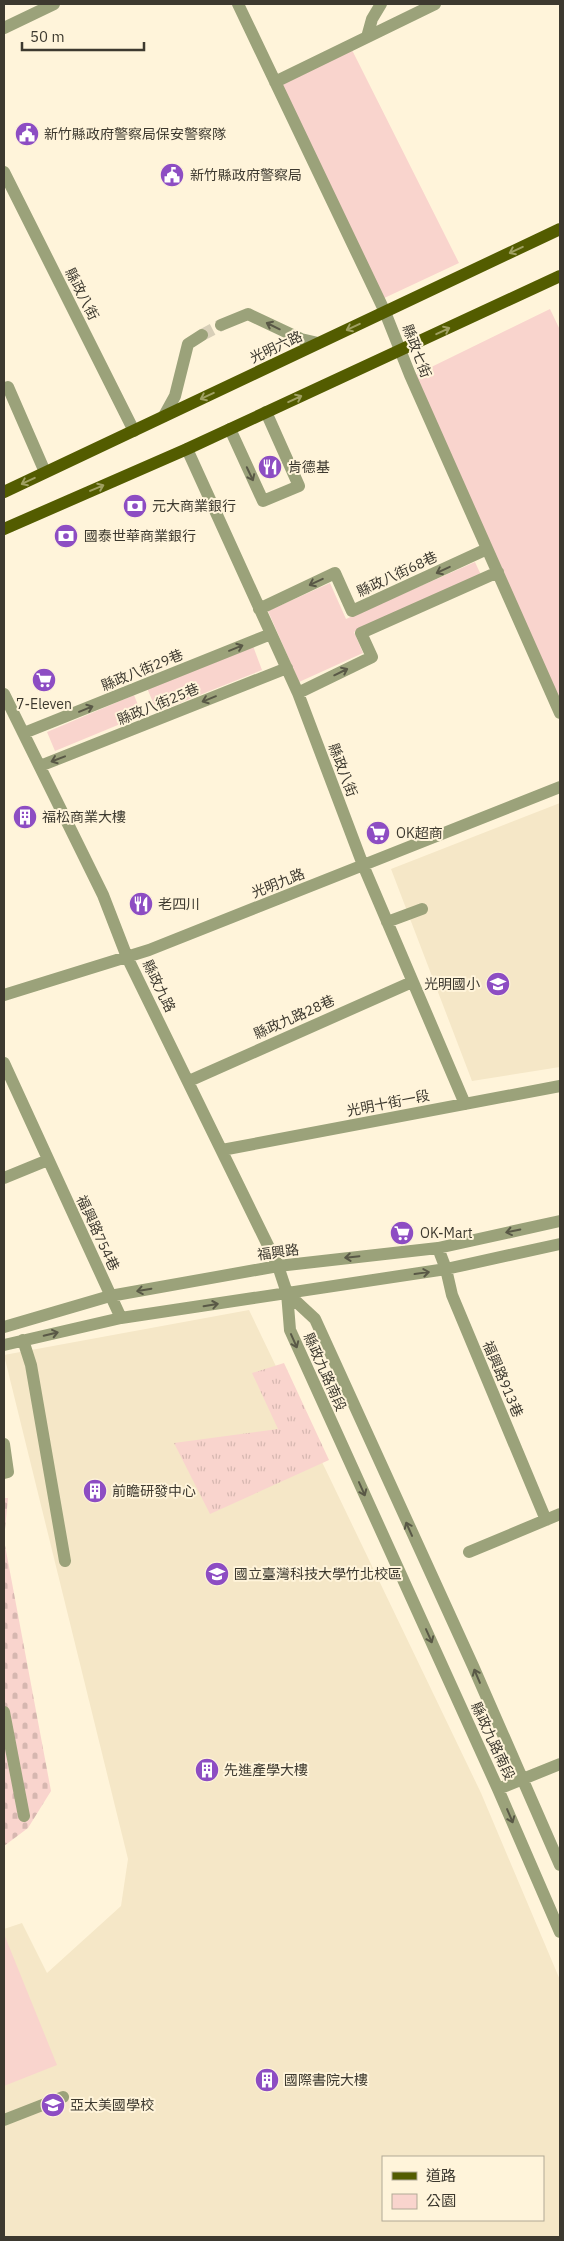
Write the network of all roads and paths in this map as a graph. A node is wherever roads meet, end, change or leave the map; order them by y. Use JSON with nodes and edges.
{"nodes":[{"id":1,"x":54,"y":4,"type":"edge"},
{"id":2,"x":238,"y":4,"type":"edge"},
{"id":3,"x":381,"y":4,"type":"edge"},
{"id":4,"x":435,"y":4,"type":"edge"},
{"id":5,"x":4,"y":28,"type":"edge"},
{"id":6,"x":367,"y":37,"type":"junction"},
{"id":7,"x":276,"y":82,"type":"junction"},
{"id":8,"x":4,"y":172,"type":"edge"},
{"id":9,"x":560,"y":229,"type":"edge"},
{"id":10,"x":560,"y":276,"type":"edge"},
{"id":11,"x":386,"y":312,"type":"junction"},
{"id":12,"x":221,"y":325,"type":"tunnel mouth"},
{"id":13,"x":202,"y":335,"type":"tunnel mouth"},
{"id":14,"x":318,"y":343,"type":"junction"},
{"id":15,"x":401,"y":351,"type":"junction"},
{"id":16,"x":8,"y":387,"type":"dead end"},
{"id":17,"x":266,"y":412,"type":"junction"},
{"id":18,"x":164,"y":416,"type":"junction"},
{"id":19,"x":230,"y":429,"type":"junction"},
{"id":20,"x":134,"y":430,"type":"junction"},
{"id":21,"x":187,"y":449,"type":"junction"},
{"id":22,"x":46,"y":472,"type":"junction"},
{"id":23,"x":4,"y":492,"type":"edge"},
{"id":24,"x":4,"y":528,"type":"edge"},
{"id":25,"x":487,"y":549,"type":"junction"},
{"id":26,"x":498,"y":572,"type":"junction"},
{"id":27,"x":259,"y":609,"type":"junction"},
{"id":28,"x":270,"y":634,"type":"junction"},
{"id":29,"x":286,"y":668,"type":"junction"},
{"id":30,"x":298,"y":693,"type":"junction"},
{"id":31,"x":4,"y":694,"type":"edge"},
{"id":32,"x":560,"y":713,"type":"edge"},
{"id":33,"x":24,"y":734,"type":"junction"},
{"id":34,"x":40,"y":766,"type":"junction"},
{"id":35,"x":560,"y":787,"type":"edge"},
{"id":36,"x":363,"y":865,"type":"junction"},
{"id":37,"x":422,"y":909,"type":"dead end"},
{"id":38,"x":387,"y":922,"type":"junction"},
{"id":39,"x":127,"y":957,"type":"junction"},
{"id":40,"x":412,"y":982,"type":"junction"},
{"id":41,"x":4,"y":995,"type":"edge"},
{"id":42,"x":4,"y":1063,"type":"edge"},
{"id":43,"x":189,"y":1081,"type":"junction"},
{"id":44,"x":8,"y":1084,"type":"edge"},
{"id":45,"x":560,"y":1086,"type":"edge"},
{"id":46,"x":465,"y":1104,"type":"junction"},
{"id":47,"x":222,"y":1150,"type":"junction"},
{"id":48,"x":48,"y":1160,"type":"junction"},
{"id":49,"x":4,"y":1178,"type":"edge"},
{"id":50,"x":560,"y":1221,"type":"edge"},
{"id":51,"x":560,"y":1244,"type":"edge"},
{"id":52,"x":438,"y":1248,"type":"junction"},
{"id":53,"x":278,"y":1266,"type":"junction"},
{"id":54,"x":446,"y":1270,"type":"junction"},
{"id":55,"x":287,"y":1293,"type":"junction"},
{"id":56,"x":110,"y":1296,"type":"junction"},
{"id":57,"x":121,"y":1318,"type":"junction"},
{"id":58,"x":4,"y":1327,"type":"edge"},
{"id":59,"x":23,"y":1340,"type":"junction"},
{"id":60,"x":4,"y":1344,"type":"edge"},
{"id":61,"x":4,"y":1444,"type":"edge"},
{"id":62,"x":4,"y":1474,"type":"edge"},
{"id":63,"x":560,"y":1515,"type":"edge"},
{"id":64,"x":546,"y":1520,"type":"junction"},
{"id":65,"x":469,"y":1552,"type":"dead end"},
{"id":66,"x":66,"y":1561,"type":"dead end"},
{"id":67,"x":4,"y":1712,"type":"edge"},
{"id":68,"x":560,"y":1764,"type":"edge"},
{"id":69,"x":522,"y":1779,"type":"junction"},
{"id":70,"x":498,"y":1789,"type":"junction"},
{"id":71,"x":24,"y":1816,"type":"dead end"},
{"id":72,"x":560,"y":1865,"type":"edge"},
{"id":73,"x":560,"y":1932,"type":"edge"},
{"id":74,"x":63,"y":2097,"type":"dead end"},
{"id":75,"x":4,"y":2120,"type":"edge"}],
"edges":[{"from":1,"to":5,"type":"street"},
{"from":2,"to":7,"type":"street","name":"縣政七街"},
{"from":3,"to":6,"type":"street"},
{"from":4,"to":6,"type":"street"},
{"from":6,"to":7,"type":"street"},
{"from":7,"to":11,"type":"street","name":"縣政七街"},
{"from":8,"to":20,"type":"street","name":"縣政八街"},
{"from":9,"to":11,"type":"main road","name":"光明六路","one_way":true},
{"from":15,"to":10,"type":"main road","one_way":true},
{"from":11,"to":14,"type":"main road","name":"光明六路","one_way":true},
{"from":11,"to":15,"type":"street","name":"縣政七街"},
{"from":14,"to":12,"type":"street","one_way":true},
{"from":13,"to":18,"type":"street"},
{"from":14,"to":18,"type":"main road","name":"光明六路","one_way":true},
{"from":17,"to":15,"type":"main road","one_way":true},
{"from":15,"to":25,"type":"street","name":"縣政七街"},
{"from":16,"to":22,"type":"street"},
{"from":17,"to":19,"type":"main road"},
{"from":19,"to":17,"type":"street","one_way":true},
{"from":18,"to":20,"type":"main road","name":"光明六路"},
{"from":19,"to":21,"type":"main road"},
{"from":20,"to":22,"type":"main road","name":"光明六路"},
{"from":24,"to":21,"type":"main road","one_way":true},
{"from":21,"to":27,"type":"street","name":"縣政八街"},
{"from":22,"to":23,"type":"main road","name":"光明六路","one_way":true},
{"from":25,"to":26,"type":"street","name":"縣政七街"},
{"from":25,"to":27,"type":"street","name":"縣政八街68巷","one_way":true},
{"from":30,"to":26,"type":"street","one_way":true},
{"from":26,"to":32,"type":"street","name":"縣政七街"},
{"from":27,"to":28,"type":"street","name":"縣政八街"},
{"from":28,"to":29,"type":"street","name":"縣政八街"},
{"from":33,"to":28,"type":"street","name":"縣政八街29巷","one_way":true},
{"from":29,"to":30,"type":"street","name":"縣政八街"},
{"from":29,"to":34,"type":"street","name":"縣政八街25巷","one_way":true},
{"from":30,"to":36,"type":"street","name":"縣政八街"},
{"from":31,"to":33,"type":"street","name":"縣政九路"},
{"from":33,"to":34,"type":"street","name":"縣政九路"},
{"from":34,"to":39,"type":"street","name":"縣政九路"},
{"from":35,"to":36,"type":"street","name":"光明九路"},
{"from":36,"to":38,"type":"street","name":"縣政八街"},
{"from":36,"to":39,"type":"street","name":"光明九路"},
{"from":37,"to":38,"type":"street"},
{"from":38,"to":40,"type":"street","name":"縣政八街"},
{"from":39,"to":41,"type":"street","name":"光明九路"},
{"from":39,"to":43,"type":"street","name":"縣政九路"},
{"from":40,"to":43,"type":"street","name":"縣政九路28巷"},
{"from":40,"to":46,"type":"street","name":"縣政八街"},
{"from":42,"to":44,"type":"street","name":"福興路754巷"},
{"from":43,"to":47,"type":"street","name":"縣政九路"},
{"from":44,"to":48,"type":"street","name":"福興路754巷"},
{"from":45,"to":46,"type":"street","name":"光明十街一段"},
{"from":46,"to":47,"type":"street","name":"光明十街一段"},
{"from":47,"to":53,"type":"street","name":"縣政九路"},
{"from":48,"to":49,"type":"street"},
{"from":48,"to":56,"type":"street","name":"福興路754巷"},
{"from":50,"to":52,"type":"street","name":"福興路","one_way":true},
{"from":51,"to":54,"type":"street"},
{"from":52,"to":53,"type":"street","name":"福興路","one_way":true},
{"from":52,"to":54,"type":"street","name":"福興路913巷"},
{"from":53,"to":55,"type":"street","name":"縣政九路"},
{"from":53,"to":56,"type":"street","name":"福興路","one_way":true},
{"from":55,"to":54,"type":"street","one_way":true},
{"from":54,"to":64,"type":"street","name":"福興路913巷"},
{"from":57,"to":55,"type":"street","one_way":true},
{"from":69,"to":55,"type":"street","name":"縣政九路南段","one_way":true},
{"from":55,"to":70,"type":"street","name":"縣政九路南段","one_way":true},
{"from":56,"to":57,"type":"street","name":"福興路754巷"},
{"from":56,"to":58,"type":"street","name":"福興路"},
{"from":59,"to":57,"type":"street","one_way":true},
{"from":59,"to":60,"type":"street"},
{"from":59,"to":66,"type":"street"},
{"from":61,"to":62,"type":"street"},
{"from":63,"to":64,"type":"street"},
{"from":64,"to":65,"type":"street"},
{"from":67,"to":71,"type":"street"},
{"from":68,"to":69,"type":"street"},
{"from":69,"to":70,"type":"street"},
{"from":69,"to":72,"type":"street","name":"縣政九路南段"},
{"from":70,"to":73,"type":"street","name":"縣政九路南段","one_way":true},
{"from":74,"to":75,"type":"street"}]}
